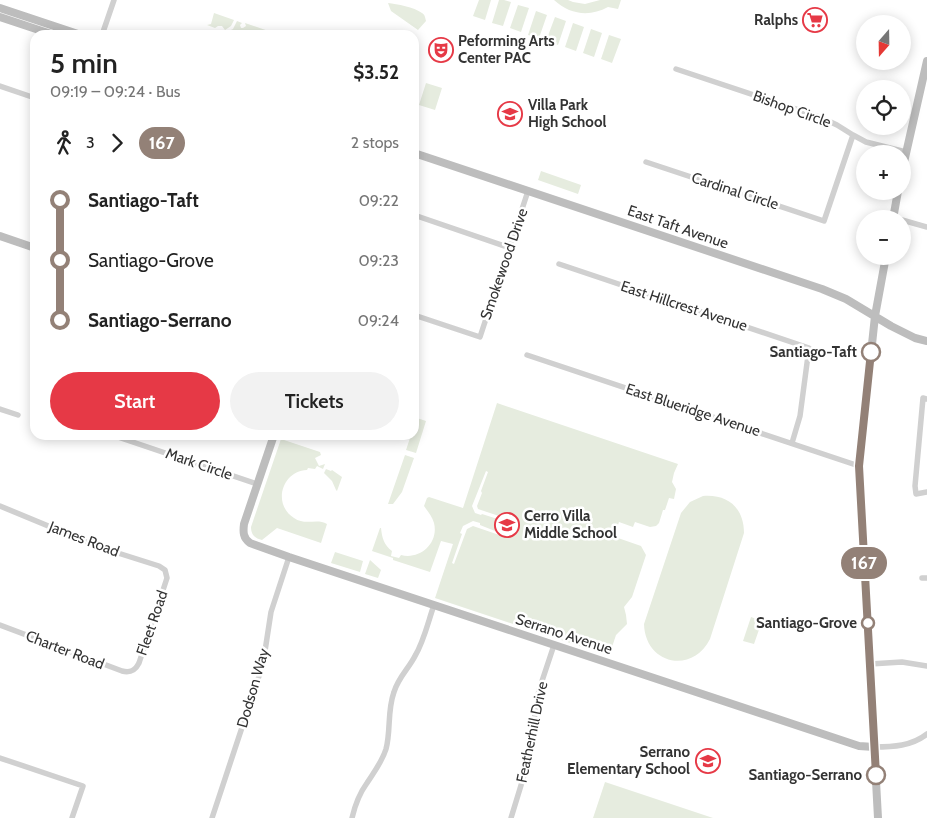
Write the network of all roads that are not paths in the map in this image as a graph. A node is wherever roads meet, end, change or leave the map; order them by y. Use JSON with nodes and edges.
{"nodes":[{"id":1,"x":114,"y":0,"type":"edge"},
{"id":2,"x":0,"y":8,"type":"edge"},
{"id":3,"x":0,"y":17,"type":"edge"},
{"id":4,"x":39,"y":30,"type":"edge"},
{"id":5,"x":66,"y":30,"type":"edge"},
{"id":6,"x":104,"y":30,"type":"edge"},
{"id":7,"x":927,"y":61,"type":"edge"},
{"id":8,"x":676,"y":69,"type":"dead end"},
{"id":9,"x":0,"y":86,"type":"edge"},
{"id":10,"x":30,"y":96,"type":"edge"},
{"id":11,"x":853,"y":135,"type":"junction"},
{"id":12,"x":874,"y":145,"type":"edge"},
{"id":13,"x":908,"y":145,"type":"edge"},
{"id":14,"x":419,"y":155,"type":"edge"},
{"id":15,"x":646,"y":162,"type":"dead end"},
{"id":16,"x":528,"y":191,"type":"junction"},
{"id":17,"x":419,"y":217,"type":"edge"},
{"id":18,"x":911,"y":223,"type":"edge"},
{"id":19,"x":927,"y":227,"type":"edge"},
{"id":20,"x":0,"y":236,"type":"edge"},
{"id":21,"x":30,"y":246,"type":"edge"},
{"id":22,"x":510,"y":248,"type":"junction"},
{"id":23,"x":559,"y":264,"type":"dead end"},
{"id":24,"x":884,"y":265,"type":"edge"},
{"id":25,"x":874,"y":316,"type":"junction"},
{"id":26,"x":419,"y":317,"type":"edge"},
{"id":27,"x":927,"y":341,"type":"edge"},
{"id":28,"x":527,"y":355,"type":"dead end"},
{"id":29,"x":925,"y":398,"type":"edge"},
{"id":30,"x":0,"y":409,"type":"edge"},
{"id":31,"x":18,"y":415,"type":"dead end"},
{"id":32,"x":127,"y":440,"type":"edge"},
{"id":33,"x":272,"y":440,"type":"edge"},
{"id":34,"x":792,"y":443,"type":"junction"},
{"id":35,"x":859,"y":466,"type":"junction"},
{"id":36,"x":257,"y":484,"type":"junction"},
{"id":37,"x":927,"y":492,"type":"edge"},
{"id":38,"x":0,"y":506,"type":"edge"},
{"id":39,"x":289,"y":557,"type":"junction"},
{"id":40,"x":166,"y":573,"type":"joint"},
{"id":41,"x":434,"y":605,"type":"junction"},
{"id":42,"x":0,"y":625,"type":"edge"},
{"id":43,"x":554,"y":645,"type":"junction"},
{"id":44,"x":870,"y":664,"type":"junction"},
{"id":45,"x":927,"y":666,"type":"edge"},
{"id":46,"x":131,"y":671,"type":"joint"},
{"id":47,"x":927,"y":734,"type":"edge"},
{"id":48,"x":874,"y":747,"type":"junction"},
{"id":49,"x":0,"y":758,"type":"edge"},
{"id":50,"x":72,"y":818,"type":"edge"},
{"id":51,"x":212,"y":818,"type":"edge"},
{"id":52,"x":352,"y":818,"type":"edge"},
{"id":53,"x":511,"y":818,"type":"edge"},
{"id":54,"x":878,"y":818,"type":"edge"}],
"edges":[{"from":1,"to":6,"type":"street"},
{"from":2,"to":5,"type":"street"},
{"from":3,"to":4,"type":"street"},
{"from":7,"to":13,"type":"street"},
{"from":8,"to":11,"type":"street","name":"Bishop Circle"},
{"from":9,"to":10,"type":"street"},
{"from":11,"to":12,"type":"street","name":"Bishop Circle"},
{"from":11,"to":15,"type":"street","name":"Cardinal Circle"},
{"from":14,"to":16,"type":"street","name":"East Taft Avenue"},
{"from":16,"to":22,"type":"street","name":"Smokewood Drive"},
{"from":16,"to":25,"type":"street","name":"East Taft Avenue"},
{"from":17,"to":22,"type":"street"},
{"from":18,"to":19,"type":"street"},
{"from":20,"to":21,"type":"street"},
{"from":22,"to":26,"type":"street","name":"Smokewood Drive"},
{"from":23,"to":34,"type":"street","name":"East Hillcrest Avenue"},
{"from":24,"to":25,"type":"street"},
{"from":25,"to":27,"type":"street","name":"East Taft Avenue"},
{"from":25,"to":35,"type":"street"},
{"from":28,"to":34,"type":"street","name":"East Blueridge Avenue"},
{"from":29,"to":37,"type":"street"},
{"from":30,"to":31,"type":"street"},
{"from":32,"to":36,"type":"street","name":"Mark Circle"},
{"from":33,"to":36,"type":"street"},
{"from":34,"to":35,"type":"street","name":"East Blueridge Avenue"},
{"from":35,"to":44,"type":"street"},
{"from":36,"to":39,"type":"street","name":"Serrano Avenue"},
{"from":38,"to":40,"type":"street","name":"James Road"},
{"from":39,"to":41,"type":"street","name":"Serrano Avenue"},
{"from":39,"to":51,"type":"street","name":"Dodson Way"},
{"from":40,"to":46,"type":"street","name":"Fleet Road"},
{"from":41,"to":43,"type":"street","name":"Serrano Avenue"},
{"from":41,"to":52,"type":"street"},
{"from":42,"to":46,"type":"street","name":"Charter Road"},
{"from":43,"to":48,"type":"street","name":"Serrano Avenue"},
{"from":43,"to":53,"type":"street","name":"Featherhill Drive"},
{"from":44,"to":45,"type":"street"},
{"from":44,"to":48,"type":"street"},
{"from":47,"to":48,"type":"street"},
{"from":48,"to":54,"type":"street"},
{"from":49,"to":50,"type":"street"}]}
